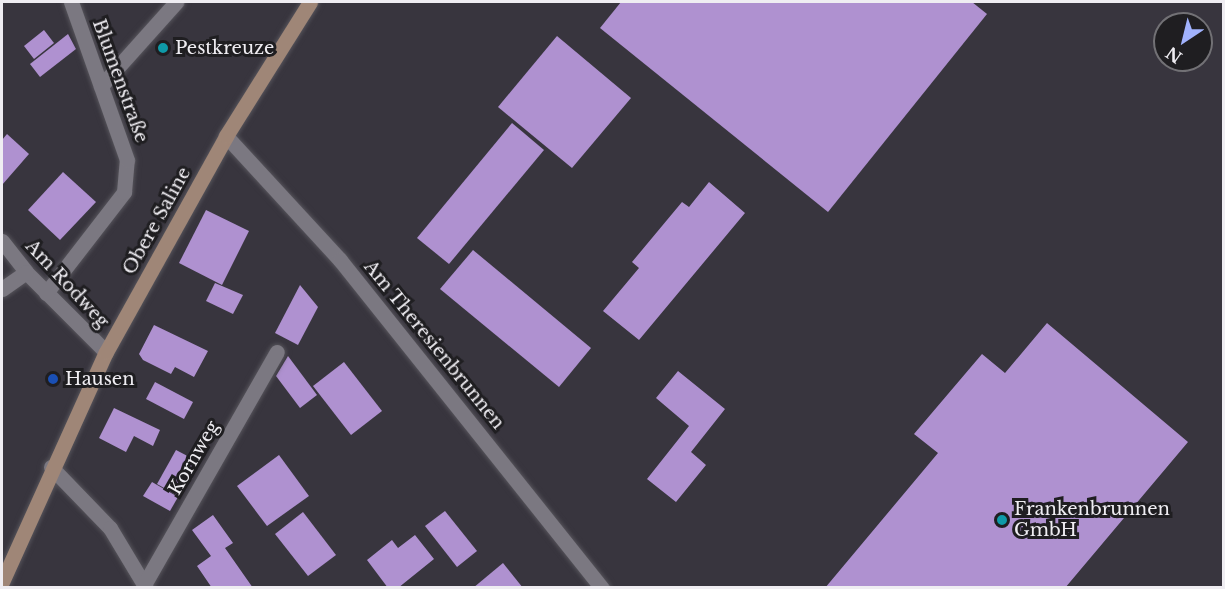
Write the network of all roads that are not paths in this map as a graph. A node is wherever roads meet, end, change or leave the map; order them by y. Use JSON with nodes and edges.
{"nodes":[{"id":1,"x":70,"y":2,"type":"edge"},
{"id":2,"x":176,"y":2,"type":"edge"},
{"id":3,"x":310,"y":2,"type":"edge"},
{"id":4,"x":100,"y":86,"type":"junction"},
{"id":5,"x":226,"y":136,"type":"junction"},
{"id":6,"x":2,"y":241,"type":"edge"},
{"id":7,"x":26,"y":272,"type":"junction"},
{"id":8,"x":2,"y":289,"type":"edge"},
{"id":9,"x":46,"y":292,"type":"junction"},
{"id":10,"x":106,"y":352,"type":"junction"},
{"id":11,"x":277,"y":352,"type":"dead end"},
{"id":12,"x":51,"y":467,"type":"junction"},
{"id":13,"x":2,"y":582,"type":"edge"},
{"id":14,"x":146,"y":585,"type":"edge"},
{"id":15,"x":602,"y":588,"type":"edge"}],
"edges":[{"from":1,"to":4,"type":"street","name":"Blumenstraße"},
{"from":2,"to":4,"type":"street"},
{"from":3,"to":5,"type":"main road","name":"Obere Saline"},
{"from":4,"to":9,"type":"street","name":"Blumenstraße"},
{"from":5,"to":10,"type":"main road","name":"Obere Saline"},
{"from":5,"to":15,"type":"street","name":"Am Theresienbrunnen"},
{"from":6,"to":7,"type":"street","name":"Am Rodweg"},
{"from":7,"to":8,"type":"street"},
{"from":7,"to":9,"type":"street","name":"Am Rodweg"},
{"from":9,"to":10,"type":"street","name":"Am Rodweg"},
{"from":10,"to":12,"type":"main road","name":"Obere Saline"},
{"from":11,"to":14,"type":"street","name":"Kornweg"},
{"from":12,"to":13,"type":"main road","name":"Obere Saline"},
{"from":12,"to":14,"type":"street"}]}
